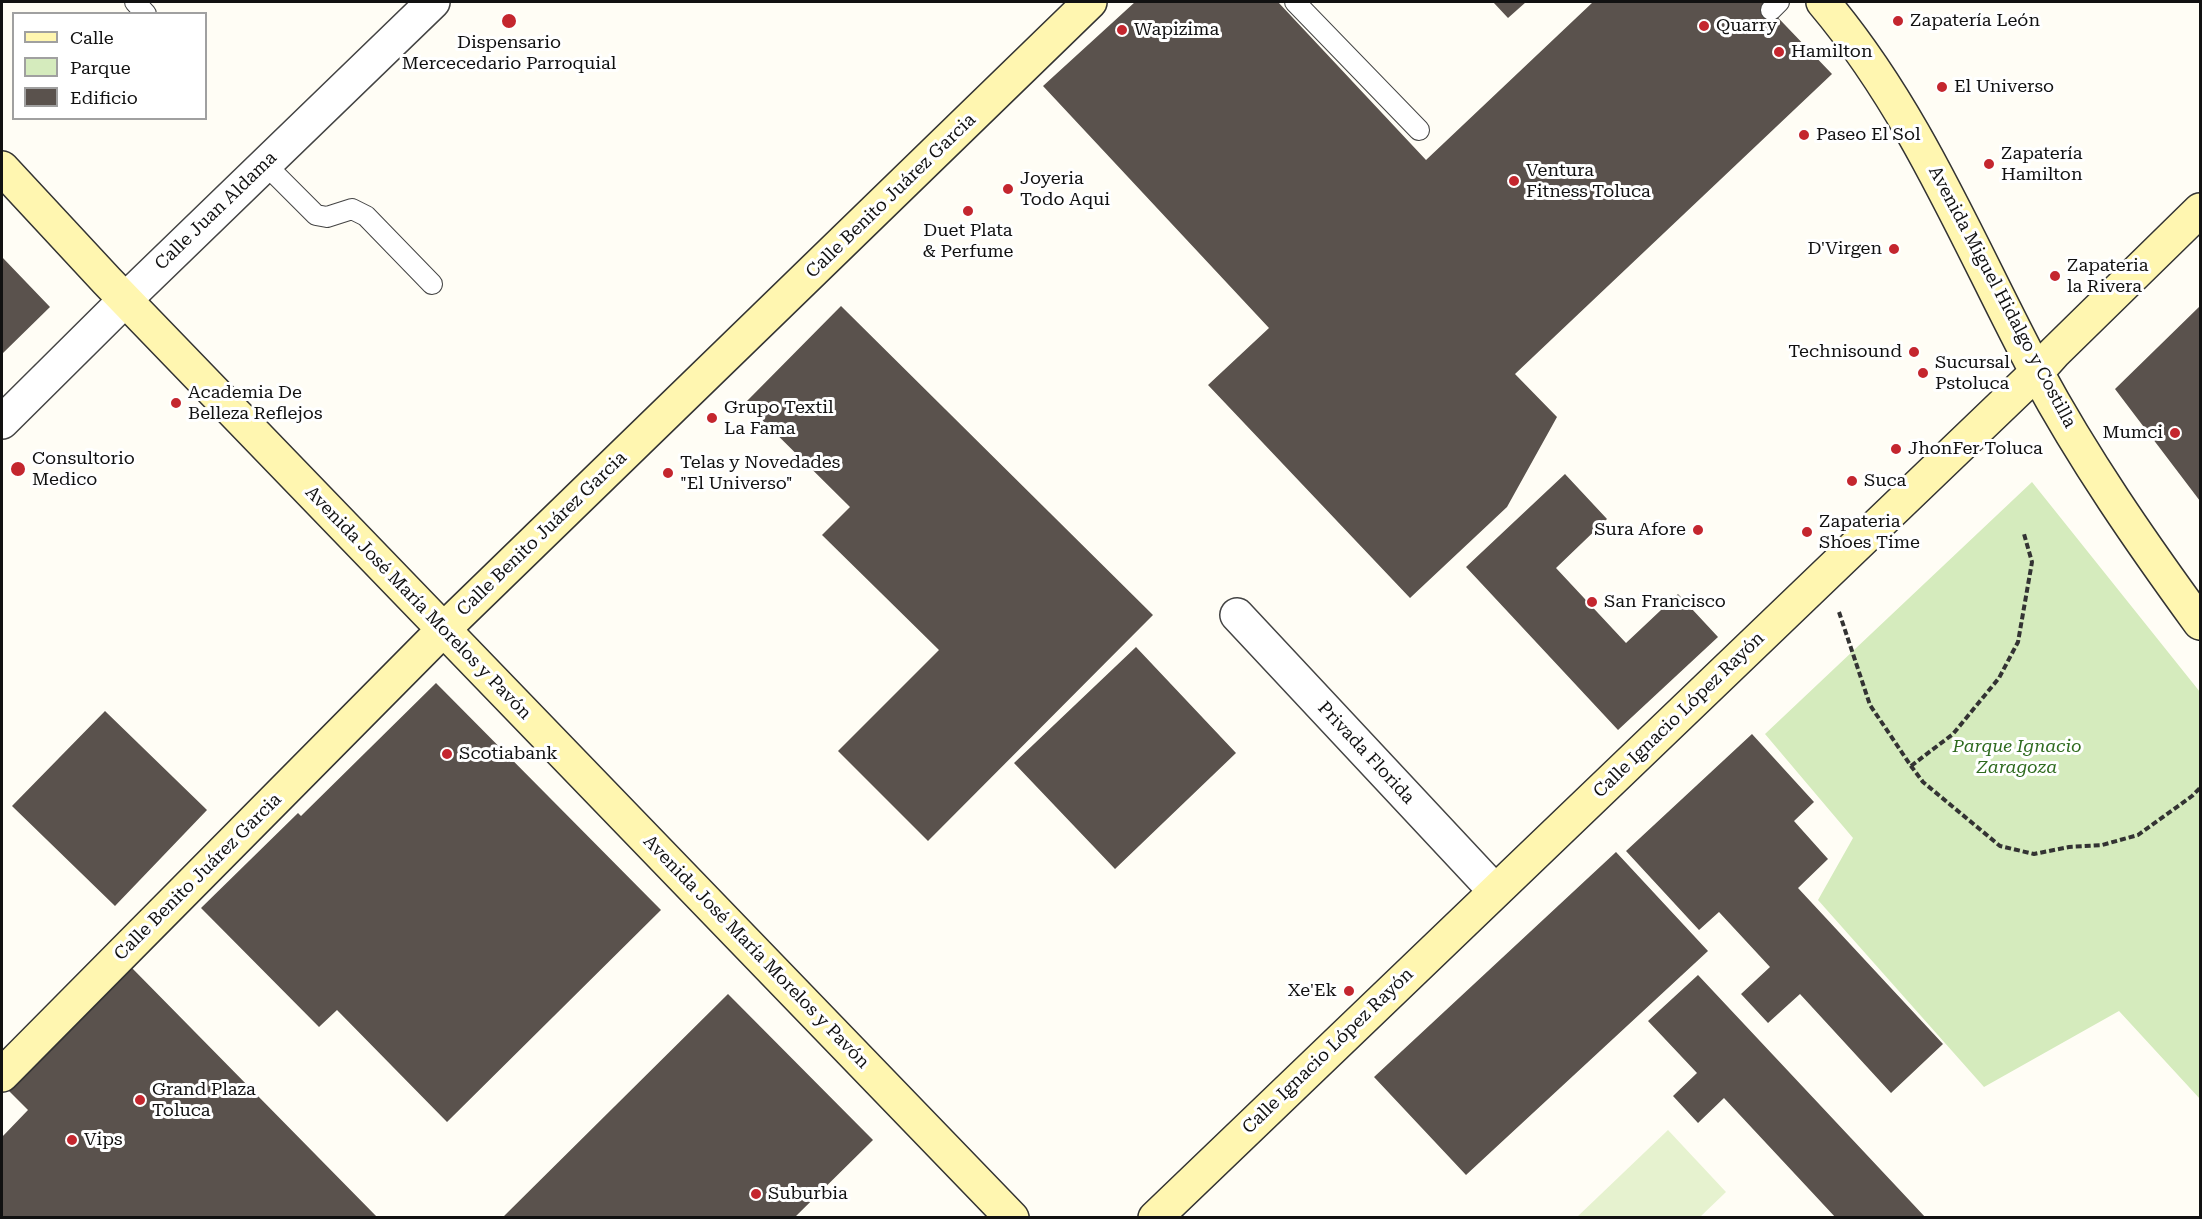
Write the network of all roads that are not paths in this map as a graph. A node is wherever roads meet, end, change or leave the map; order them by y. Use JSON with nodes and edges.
{"nodes":[{"id":1,"x":433,"y":2,"type":"edge"},
{"id":2,"x":1090,"y":2,"type":"edge"},
{"id":3,"x":1295,"y":2,"type":"edge"},
{"id":4,"x":1822,"y":2,"type":"edge"},
{"id":5,"x":1419,"y":130,"type":"dead end"},
{"id":6,"x":265,"y":164,"type":"junction"},
{"id":7,"x":2,"y":168,"type":"edge"},
{"id":8,"x":2200,"y":210,"type":"edge"},
{"id":9,"x":432,"y":284,"type":"dead end"},
{"id":10,"x":126,"y":299,"type":"junction"},
{"id":11,"x":2037,"y":372,"type":"junction"},
{"id":12,"x":2,"y":422,"type":"edge"},
{"id":13,"x":1236,"y":615,"type":"dead end"},
{"id":14,"x":2200,"y":623,"type":"edge"},
{"id":15,"x":444,"y":629,"type":"junction"},
{"id":16,"x":1495,"y":891,"type":"junction"},
{"id":17,"x":2,"y":1075,"type":"edge"},
{"id":18,"x":1012,"y":1218,"type":"edge"},
{"id":19,"x":1155,"y":1218,"type":"edge"}],
"edges":[{"from":1,"to":6,"type":"street","name":"Calle Juan Aldama"},
{"from":2,"to":15,"type":"main road","name":"Calle Benito Juárez Garcia"},
{"from":3,"to":5,"type":"lane"},
{"from":4,"to":11,"type":"main road","name":"Avenida Miguel Hidalgo y Costilla"},
{"from":6,"to":9,"type":"lane"},
{"from":6,"to":10,"type":"street","name":"Calle Juan Aldama"},
{"from":7,"to":10,"type":"main road","name":"Avenida José María Morelos y Pavón"},
{"from":8,"to":11,"type":"main road","name":"Calle Ignacio López Rayón"},
{"from":10,"to":12,"type":"street","name":"Calle Juan Aldama"},
{"from":10,"to":15,"type":"main road","name":"Avenida José María Morelos y Pavón"},
{"from":11,"to":14,"type":"main road","name":"Avenida Miguel Hidalgo y Costilla"},
{"from":11,"to":16,"type":"main road","name":"Calle Ignacio López Rayón"},
{"from":13,"to":16,"type":"street","name":"Privada Florida"},
{"from":15,"to":17,"type":"main road","name":"Calle Benito Juárez Garcia"},
{"from":15,"to":18,"type":"main road","name":"Avenida José María Morelos y Pavón"},
{"from":16,"to":19,"type":"main road","name":"Calle Ignacio López Rayón"}]}
